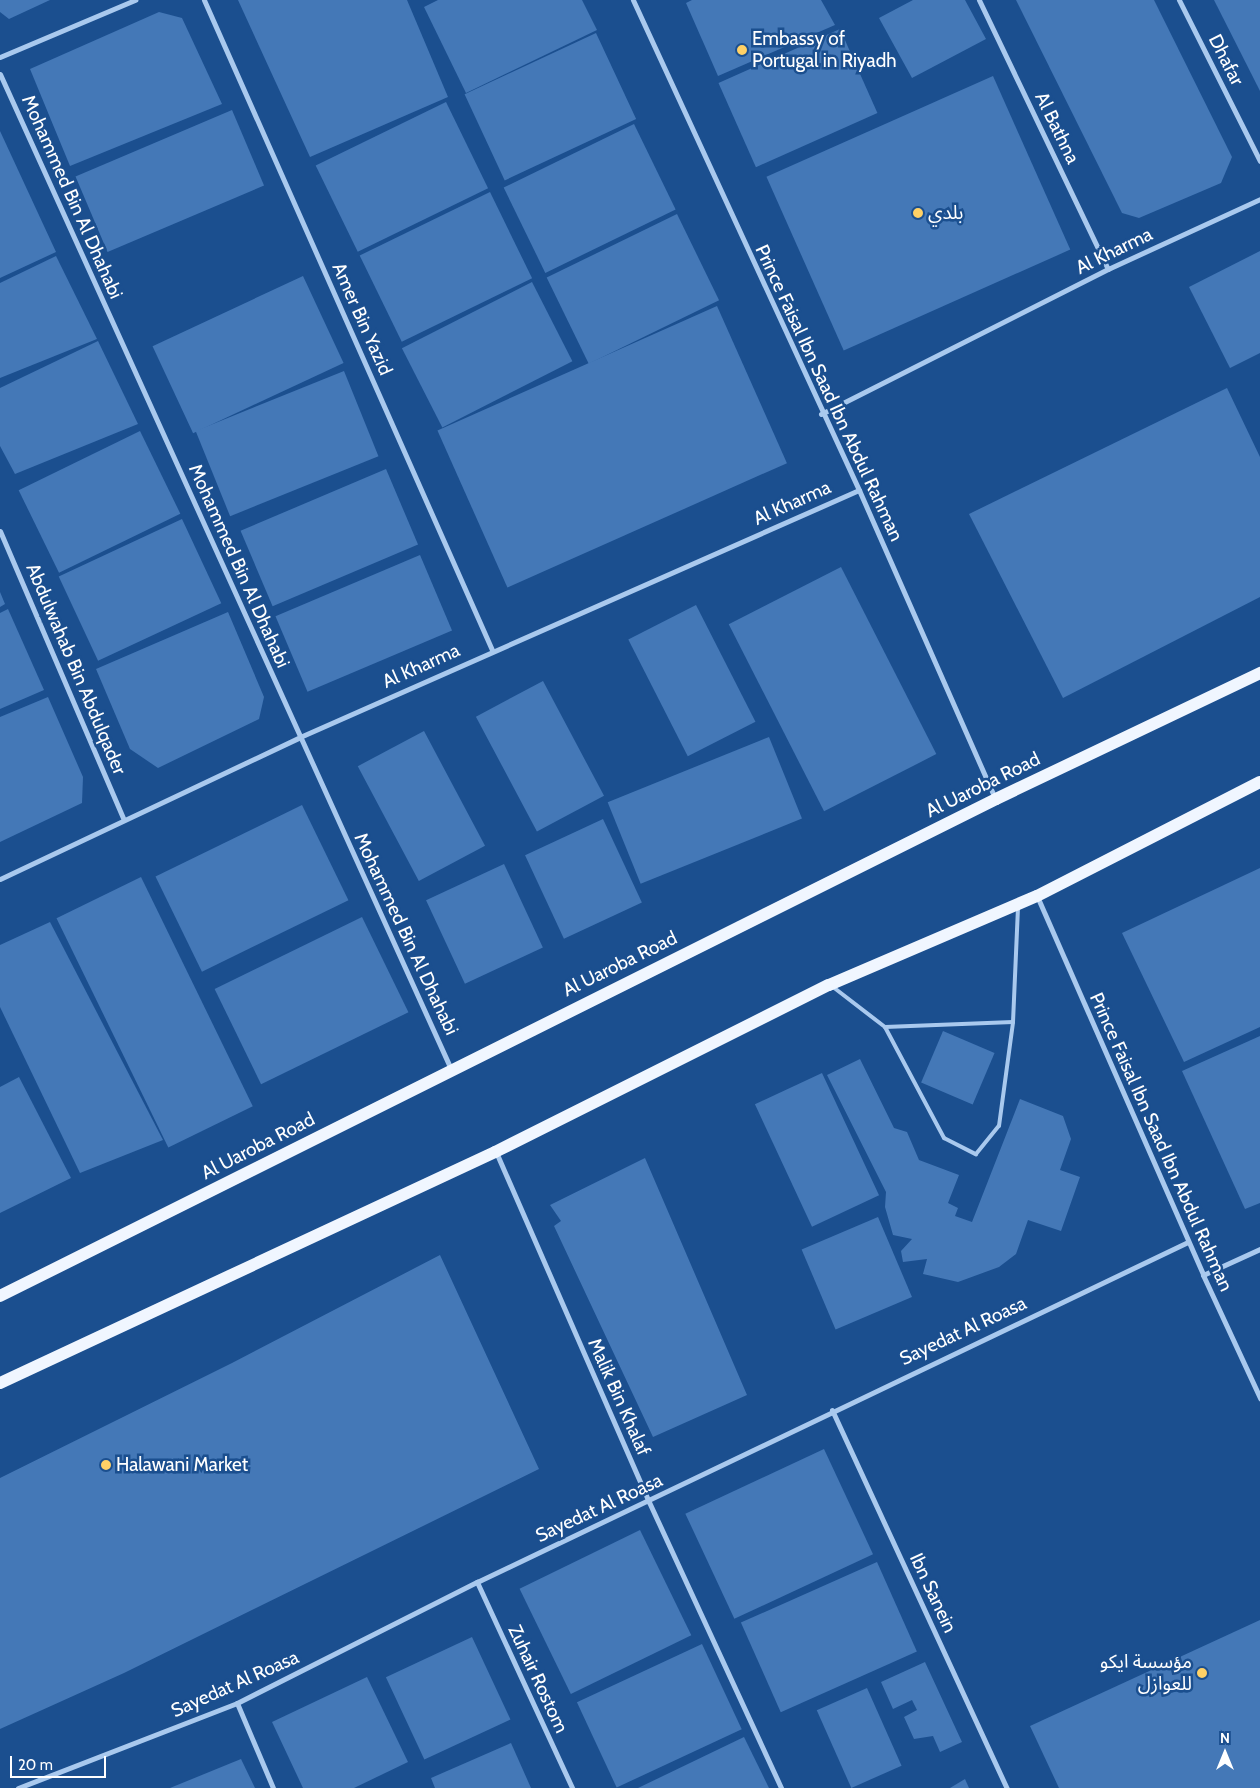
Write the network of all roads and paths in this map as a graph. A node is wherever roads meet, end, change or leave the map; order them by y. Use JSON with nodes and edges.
{"nodes":[{"id":1,"x":135,"y":0,"type":"edge"},
{"id":2,"x":204,"y":0,"type":"edge"},
{"id":3,"x":633,"y":0,"type":"edge"},
{"id":4,"x":979,"y":0,"type":"edge"},
{"id":5,"x":1180,"y":0,"type":"edge"},
{"id":6,"x":0,"y":57,"type":"edge"},
{"id":7,"x":0,"y":74,"type":"edge"},
{"id":8,"x":1260,"y":161,"type":"edge"},
{"id":9,"x":1260,"y":199,"type":"edge"},
{"id":10,"x":1108,"y":270,"type":"junction"},
{"id":11,"x":821,"y":414,"type":"junction"},
{"id":12,"x":859,"y":490,"type":"junction"},
{"id":13,"x":0,"y":530,"type":"edge"},
{"id":14,"x":492,"y":650,"type":"junction"},
{"id":15,"x":1260,"y":673,"type":"edge"},
{"id":16,"x":300,"y":737,"type":"junction"},
{"id":17,"x":1260,"y":782,"type":"edge"},
{"id":18,"x":996,"y":799,"type":"junction"},
{"id":19,"x":124,"y":820,"type":"junction"},
{"id":20,"x":0,"y":879,"type":"edge"},
{"id":21,"x":1037,"y":896,"type":"junction"},
{"id":22,"x":1018,"y":905,"type":"junction"},
{"id":23,"x":829,"y":985,"type":"junction"},
{"id":24,"x":1013,"y":1022,"type":"junction"},
{"id":25,"x":884,"y":1027,"type":"junction"},
{"id":26,"x":451,"y":1069,"type":"junction"},
{"id":27,"x":495,"y":1152,"type":"junction"},
{"id":28,"x":1188,"y":1242,"type":"junction"},
{"id":29,"x":1260,"y":1249,"type":"edge"},
{"id":30,"x":1203,"y":1275,"type":"junction"},
{"id":31,"x":0,"y":1296,"type":"edge"},
{"id":32,"x":0,"y":1383,"type":"edge"},
{"id":33,"x":1260,"y":1398,"type":"edge"},
{"id":34,"x":832,"y":1410,"type":"junction"},
{"id":35,"x":649,"y":1502,"type":"junction"},
{"id":36,"x":477,"y":1582,"type":"junction"},
{"id":37,"x":236,"y":1703,"type":"junction"},
{"id":38,"x":18,"y":1788,"type":"edge"},
{"id":39,"x":273,"y":1788,"type":"edge"},
{"id":40,"x":572,"y":1788,"type":"edge"},
{"id":41,"x":782,"y":1788,"type":"edge"},
{"id":42,"x":1007,"y":1788,"type":"edge"}],
"edges":[{"from":1,"to":6,"type":"street"},
{"from":2,"to":14,"type":"street","name":"Amer Bin Yazid"},
{"from":3,"to":11,"type":"street","name":"Prince Faisal Ibn Saad Ibn Abdul Rahman"},
{"from":4,"to":10,"type":"street","name":"Al Bathna"},
{"from":5,"to":8,"type":"street","name":"Dhafar"},
{"from":7,"to":16,"type":"street","name":"Mohammed Bin Al Dhahabi"},
{"from":9,"to":10,"type":"street","name":"Al Kharma"},
{"from":10,"to":11,"type":"street","name":"Al Kharma"},
{"from":11,"to":12,"type":"street","name":"Prince Faisal Ibn Saad Ibn Abdul Rahman"},
{"from":12,"to":14,"type":"street","name":"Al Kharma"},
{"from":12,"to":18,"type":"street","name":"Prince Faisal Ibn Saad Ibn Abdul Rahman"},
{"from":13,"to":19,"type":"street","name":"Abdulwahab Bin Abdulqader"},
{"from":14,"to":16,"type":"street","name":"Al Kharma"},
{"from":15,"to":18,"type":"main road","name":"Al Uaroba Road"},
{"from":16,"to":19,"type":"street","name":"Al Kharma"},
{"from":16,"to":26,"type":"street","name":"Mohammed Bin Al Dhahabi"},
{"from":17,"to":21,"type":"main road"},
{"from":18,"to":26,"type":"main road","name":"Al Uaroba Road"},
{"from":19,"to":20,"type":"street","name":"Al Kharma"},
{"from":21,"to":22,"type":"main road"},
{"from":21,"to":28,"type":"street","name":"Prince Faisal Ibn Saad Ibn Abdul Rahman"},
{"from":22,"to":23,"type":"main road"},
{"from":22,"to":24,"type":"lane"},
{"from":23,"to":25,"type":"lane"},
{"from":23,"to":27,"type":"main road"},
{"from":24,"to":25,"type":"lane"},
{"from":24,"to":25,"type":"lane"},
{"from":26,"to":31,"type":"main road","name":"Al Uaroba Road"},
{"from":27,"to":32,"type":"main road"},
{"from":27,"to":35,"type":"street","name":"Malik Bin Khalaf"},
{"from":28,"to":30,"type":"street","name":"Prince Faisal Ibn Saad Ibn Abdul Rahman"},
{"from":28,"to":34,"type":"street","name":"Sayedat Al Roasa"},
{"from":29,"to":30,"type":"street"},
{"from":30,"to":33,"type":"street","name":"Prince Faisal Ibn Saad Ibn Abdul Rahman"},
{"from":34,"to":35,"type":"street","name":"Sayedat Al Roasa"},
{"from":34,"to":42,"type":"street","name":"Ibn Sanein"},
{"from":35,"to":36,"type":"street","name":"Sayedat Al Roasa"},
{"from":35,"to":41,"type":"street","name":"Malik Bin Khalaf"},
{"from":36,"to":37,"type":"street","name":"Sayedat Al Roasa"},
{"from":36,"to":40,"type":"street","name":"Zuhair Rostom"},
{"from":37,"to":38,"type":"street","name":"Sayedat Al Roasa"},
{"from":37,"to":39,"type":"street"}]}
